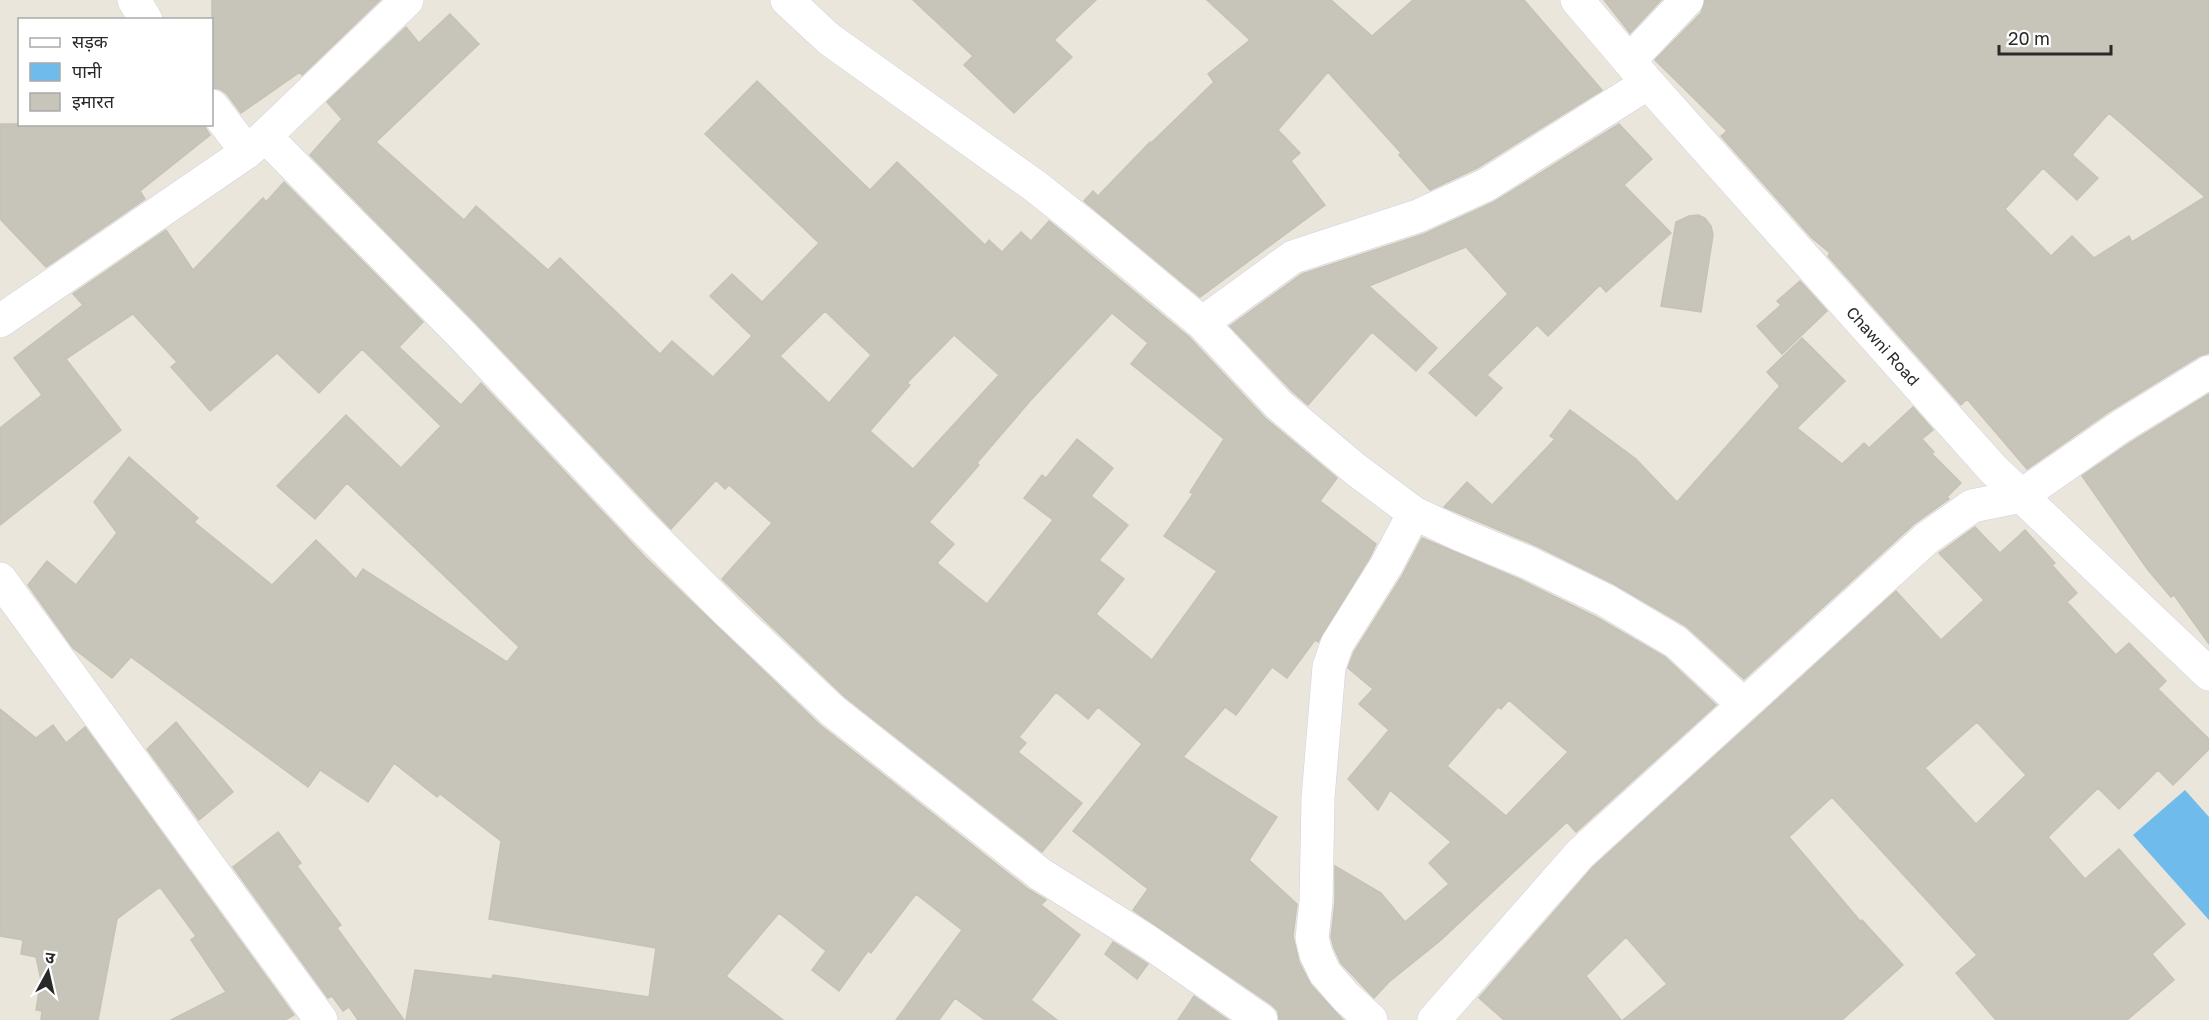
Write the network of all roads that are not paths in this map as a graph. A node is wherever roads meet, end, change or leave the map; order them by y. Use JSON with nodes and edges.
{"nodes":[{"id":1,"x":134,"y":0,"type":"edge"},
{"id":2,"x":406,"y":0,"type":"edge"},
{"id":3,"x":787,"y":0,"type":"edge"},
{"id":4,"x":1577,"y":0,"type":"edge"},
{"id":5,"x":1687,"y":0,"type":"edge"},
{"id":6,"x":145,"y":18,"type":"edge"},
{"id":7,"x":1639,"y":72,"type":"junction"},
{"id":8,"x":213,"y":107,"type":"edge"},
{"id":9,"x":256,"y":144,"type":"junction"},
{"id":10,"x":0,"y":321,"type":"edge"},
{"id":11,"x":1202,"y":324,"type":"junction"},
{"id":12,"x":2209,"y":372,"type":"edge"},
{"id":13,"x":2021,"y":496,"type":"junction"},
{"id":14,"x":1414,"y":513,"type":"junction"},
{"id":15,"x":0,"y":579,"type":"edge"},
{"id":16,"x":2205,"y":662,"type":"edge"},
{"id":17,"x":1744,"y":705,"type":"junction"},
{"id":18,"x":321,"y":1020,"type":"edge"},
{"id":19,"x":1261,"y":1020,"type":"edge"},
{"id":20,"x":1371,"y":1020,"type":"edge"},
{"id":21,"x":1434,"y":1020,"type":"edge"}],
"edges":[{"from":1,"to":6,"type":"street"},
{"from":2,"to":9,"type":"street"},
{"from":3,"to":11,"type":"street"},
{"from":4,"to":7,"type":"street","name":"Chawni Road"},
{"from":5,"to":7,"type":"street"},
{"from":7,"to":11,"type":"street"},
{"from":7,"to":13,"type":"street","name":"Chawni Road"},
{"from":8,"to":9,"type":"street"},
{"from":9,"to":10,"type":"street"},
{"from":9,"to":19,"type":"street"},
{"from":11,"to":14,"type":"street"},
{"from":12,"to":13,"type":"street"},
{"from":13,"to":16,"type":"street","name":"Chawni Road"},
{"from":13,"to":17,"type":"street"},
{"from":14,"to":17,"type":"street"},
{"from":14,"to":20,"type":"street"},
{"from":15,"to":18,"type":"street"},
{"from":17,"to":21,"type":"street"}]}
